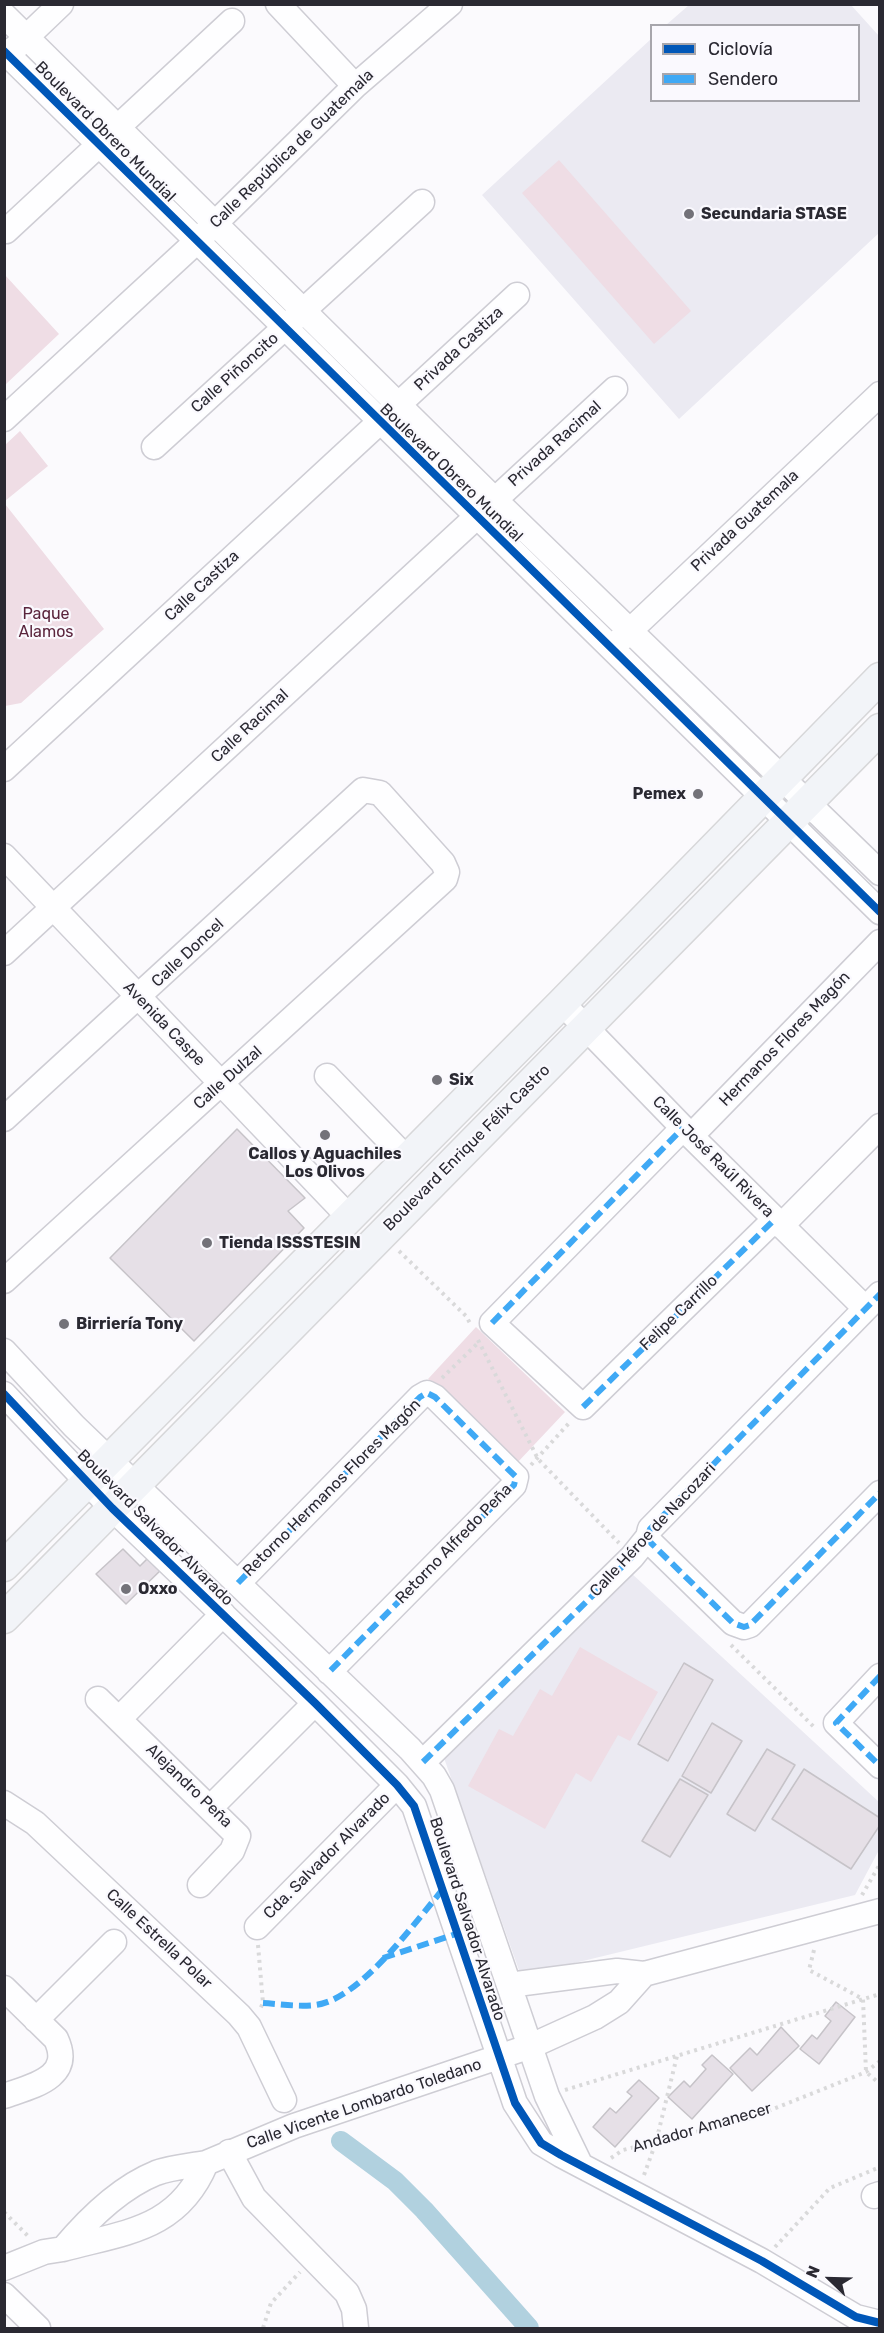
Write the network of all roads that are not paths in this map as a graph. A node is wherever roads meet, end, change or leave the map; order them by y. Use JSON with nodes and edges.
{"nodes":[{"id":1,"x":61,"y":4,"type":"edge"},
{"id":2,"x":278,"y":4,"type":"edge"},
{"id":3,"x":450,"y":4,"type":"edge"},
{"id":4,"x":4,"y":15,"type":"edge"},
{"id":5,"x":232,"y":21,"type":"dead end"},
{"id":6,"x":26,"y":38,"type":"junction"},
{"id":7,"x":6,"y":55,"type":"edge"},
{"id":8,"x":355,"y":86,"type":"junction"},
{"id":9,"x":108,"y":137,"type":"junction"},
{"id":10,"x":422,"y":202,"type":"dead end"},
{"id":11,"x":214,"y":222,"type":"junction"},
{"id":12,"x":6,"y":231,"type":"edge"},
{"id":13,"x":196,"y":242,"type":"junction"},
{"id":14,"x":517,"y":295,"type":"dead end"},
{"id":15,"x":304,"y":310,"type":"junction"},
{"id":16,"x":284,"y":328,"type":"junction"},
{"id":17,"x":615,"y":389,"type":"dead end"},
{"id":18,"x":879,"y":394,"type":"edge"},
{"id":19,"x":400,"y":404,"type":"junction"},
{"id":20,"x":4,"y":419,"type":"edge"},
{"id":21,"x":380,"y":422,"type":"junction"},
{"id":22,"x":154,"y":447,"type":"dead end"},
{"id":23,"x":495,"y":499,"type":"junction"},
{"id":24,"x":476,"y":516,"type":"junction"},
{"id":25,"x":629,"y":631,"type":"junction"},
{"id":26,"x":611,"y":649,"type":"junction"},
{"id":27,"x":879,"y":678,"type":"edge"},
{"id":28,"x":879,"y":729,"type":"edge"},
{"id":29,"x":4,"y":769,"type":"edge"},
{"id":30,"x":772,"y":787,"type":"junction"},
{"id":31,"x":373,"y":791,"type":"joint"},
{"id":32,"x":798,"y":812,"type":"junction"},
{"id":33,"x":4,"y":856,"type":"edge"},
{"id":34,"x":879,"y":873,"type":"edge"},
{"id":35,"x":54,"y":908,"type":"junction"},
{"id":36,"x":879,"y":912,"type":"edge"},
{"id":37,"x":879,"y":942,"type":"edge"},
{"id":38,"x":4,"y":953,"type":"edge"},
{"id":39,"x":140,"y":998,"type":"junction"},
{"id":40,"x":562,"y":1003,"type":"junction"},
{"id":41,"x":586,"y":1027,"type":"junction"},
{"id":42,"x":327,"y":1076,"type":"dead end"},
{"id":43,"x":221,"y":1083,"type":"junction"},
{"id":44,"x":4,"y":1119,"type":"edge"},
{"id":45,"x":879,"y":1126,"type":"edge"},
{"id":46,"x":687,"y":1132,"type":"junction"},
{"id":47,"x":407,"y":1159,"type":"junction"},
{"id":48,"x":349,"y":1217,"type":"junction"},
{"id":49,"x":778,"y":1223,"type":"junction"},
{"id":50,"x":4,"y":1281,"type":"edge"},
{"id":51,"x":872,"y":1301,"type":"edge"},
{"id":52,"x":4,"y":1351,"type":"edge"},
{"id":53,"x":4,"y":1394,"type":"edge"},
{"id":54,"x":427,"y":1394,"type":"joint"},
{"id":55,"x":109,"y":1460,"type":"junction"},
{"id":56,"x":87,"y":1481,"type":"junction"},
{"id":57,"x":135,"y":1485,"type":"junction"},
{"id":58,"x":879,"y":1493,"type":"edge"},
{"id":59,"x":112,"y":1508,"type":"junction"},
{"id":60,"x":648,"y":1537,"type":"junction"},
{"id":61,"x":207,"y":1553,"type":"junction"},
{"id":62,"x":4,"y":1566,"type":"edge"},
{"id":63,"x":184,"y":1576,"type":"junction"},
{"id":64,"x":238,"y":1583,"type":"junction"},
{"id":65,"x":224,"y":1614,"type":"junction"},
{"id":66,"x":4,"y":1618,"type":"edge"},
{"id":67,"x":329,"y":1672,"type":"junction"},
{"id":68,"x":879,"y":1676,"type":"edge"},
{"id":69,"x":98,"y":1699,"type":"dead end"},
{"id":70,"x":315,"y":1702,"type":"junction"},
{"id":71,"x":361,"y":1703,"type":"junction"},
{"id":72,"x":119,"y":1719,"type":"junction"},
{"id":73,"x":338,"y":1727,"type":"junction"},
{"id":74,"x":423,"y":1762,"type":"junction"},
{"id":75,"x":879,"y":1766,"type":"edge"},
{"id":76,"x":397,"y":1785,"type":"junction"},
{"id":77,"x":4,"y":1803,"type":"edge"},
{"id":78,"x":211,"y":1807,"type":"junction"},
{"id":79,"x":200,"y":1885,"type":"dead end"},
{"id":80,"x":879,"y":1911,"type":"edge"},
{"id":81,"x":257,"y":1927,"type":"road end"},
{"id":82,"x":114,"y":1942,"type":"dead end"},
{"id":83,"x":645,"y":1974,"type":"junction"},
{"id":84,"x":509,"y":1985,"type":"junction"},
{"id":85,"x":4,"y":1988,"type":"edge"},
{"id":86,"x":36,"y":2020,"type":"junction"},
{"id":87,"x":531,"y":2046,"type":"junction"},
{"id":88,"x":498,"y":2057,"type":"junction"},
{"id":89,"x":4,"y":2096,"type":"edge"},
{"id":90,"x":284,"y":2100,"type":"dead end"},
{"id":91,"x":229,"y":2152,"type":"junction"},
{"id":92,"x":206,"y":2163,"type":"junction"},
{"id":93,"x":586,"y":2168,"type":"junction"},
{"id":94,"x":53,"y":2251,"type":"junction"},
{"id":95,"x":4,"y":2268,"type":"edge"},
{"id":96,"x":4,"y":2295,"type":"edge"},
{"id":97,"x":860,"y":2323,"type":"edge"},
{"id":98,"x":879,"y":2323,"type":"edge"},
{"id":99,"x":38,"y":2328,"type":"edge"},
{"id":100,"x":356,"y":2328,"type":"edge"}],
"edges":[{"from":1,"to":6,"type":"street"},
{"from":2,"to":8,"type":"street"},
{"from":3,"to":8,"type":"street","name":"Calle República de Guatemala"},
{"from":4,"to":6,"type":"street","name":"Boulevard Obrero Mundial"},
{"from":5,"to":9,"type":"street"},
{"from":6,"to":7,"type":"street"},
{"from":6,"to":9,"type":"street","name":"Boulevard Obrero Mundial"},
{"from":7,"to":9,"type":"street","name":"Boulevard Obrero Mundial"},
{"from":8,"to":11,"type":"street","name":"Calle República de Guatemala"},
{"from":9,"to":11,"type":"street","name":"Boulevard Obrero Mundial"},
{"from":9,"to":12,"type":"street"},
{"from":9,"to":13,"type":"street","name":"Boulevard Obrero Mundial"},
{"from":10,"to":15,"type":"street","name":"Calle Piñoncito"},
{"from":11,"to":13,"type":"street","name":"Calle República de Guatemala"},
{"from":11,"to":15,"type":"street","name":"Boulevard Obrero Mundial"},
{"from":13,"to":16,"type":"street","name":"Boulevard Obrero Mundial"},
{"from":13,"to":20,"type":"street","name":"Calle República de Guatemala"},
{"from":14,"to":19,"type":"street","name":"Privada Castiza"},
{"from":15,"to":16,"type":"street","name":"Calle Piñoncito"},
{"from":15,"to":19,"type":"street","name":"Boulevard Obrero Mundial"},
{"from":16,"to":21,"type":"street","name":"Boulevard Obrero Mundial"},
{"from":16,"to":22,"type":"street","name":"Calle Piñoncito"},
{"from":17,"to":23,"type":"street","name":"Privada Racimal"},
{"from":18,"to":25,"type":"street","name":"Privada Guatemala"},
{"from":19,"to":21,"type":"street","name":"Calle Castiza"},
{"from":19,"to":23,"type":"street","name":"Boulevard Obrero Mundial"},
{"from":21,"to":24,"type":"street","name":"Boulevard Obrero Mundial"},
{"from":21,"to":29,"type":"street","name":"Calle Castiza"},
{"from":23,"to":24,"type":"street","name":"Calle Racimal"},
{"from":23,"to":25,"type":"street","name":"Boulevard Obrero Mundial"},
{"from":24,"to":26,"type":"street","name":"Boulevard Obrero Mundial"},
{"from":24,"to":35,"type":"street","name":"Calle Racimal"},
{"from":25,"to":26,"type":"street","name":"Privada Guatemala"},
{"from":25,"to":30,"type":"street","name":"Boulevard Obrero Mundial"},
{"from":26,"to":30,"type":"street","name":"Boulevard Obrero Mundial"},
{"from":27,"to":30,"type":"main road"},
{"from":28,"to":32,"type":"main road","name":"Boulevard Enrique Félix Castro"},
{"from":30,"to":32,"type":"street","name":"Boulevard Obrero Mundial"},
{"from":30,"to":40,"type":"main road"},
{"from":31,"to":39,"type":"street","name":"Calle Doncel"},
{"from":31,"to":43,"type":"street","name":"Calle Dulzal"},
{"from":32,"to":34,"type":"street","name":"Boulevard Obrero Mundial"},
{"from":32,"to":36,"type":"street","name":"Boulevard Obrero Mundial"},
{"from":32,"to":41,"type":"main road","name":"Boulevard Enrique Félix Castro"},
{"from":33,"to":35,"type":"street","name":"Avenida Caspe"},
{"from":35,"to":38,"type":"street","name":"Calle Racimal"},
{"from":35,"to":39,"type":"street","name":"Avenida Caspe"},
{"from":37,"to":46,"type":"street","name":"Hermanos Flores Magón"},
{"from":39,"to":43,"type":"street","name":"Avenida Caspe"},
{"from":39,"to":44,"type":"street","name":"Calle Doncel"},
{"from":40,"to":41,"type":"street","name":"Calle José Raúl Rivera"},
{"from":40,"to":47,"type":"main road"},
{"from":41,"to":46,"type":"street","name":"Calle José Raúl Rivera"},
{"from":41,"to":57,"type":"main road","name":"Boulevard Enrique Félix Castro"},
{"from":42,"to":47,"type":"street"},
{"from":43,"to":48,"type":"street","name":"Avenida Caspe"},
{"from":43,"to":50,"type":"street","name":"Calle Dulzal"},
{"from":45,"to":49,"type":"street","name":"Felipe Carrillo"},
{"from":46,"to":49,"type":"street","name":"Calle José Raúl Rivera"},
{"from":46,"to":49,"type":"street","name":"Felipe Carrillo"},
{"from":47,"to":48,"type":"main road"},
{"from":48,"to":55,"type":"main road"},
{"from":49,"to":51,"type":"street","name":"Calle José Raúl Rivera"},
{"from":51,"to":60,"type":"street","name":"Calle Héroe de Nacozari"},
{"from":52,"to":55,"type":"street","name":"Boulevard Salvador Alvarado"},
{"from":53,"to":56,"type":"street","name":"Boulevard Salvador Alvarado"},
{"from":54,"to":64,"type":"street","name":"Retorno Hermanos Flores Magón"},
{"from":54,"to":67,"type":"street","name":"Retorno Alfredo Peña"},
{"from":55,"to":56,"type":"main road"},
{"from":55,"to":57,"type":"street","name":"Boulevard Salvador Alvarado"},
{"from":56,"to":59,"type":"street","name":"Boulevard Salvador Alvarado"},
{"from":56,"to":62,"type":"main road"},
{"from":57,"to":59,"type":"main road","name":"Boulevard Enrique Félix Castro"},
{"from":57,"to":61,"type":"street","name":"Boulevard Salvador Alvarado"},
{"from":58,"to":60,"type":"street"},
{"from":59,"to":63,"type":"street","name":"Boulevard Salvador Alvarado"},
{"from":59,"to":66,"type":"main road","name":"Boulevard Enrique Félix Castro"},
{"from":60,"to":74,"type":"street","name":"Calle Héroe de Nacozari"},
{"from":61,"to":63,"type":"street"},
{"from":61,"to":64,"type":"street","name":"Boulevard Salvador Alvarado"},
{"from":63,"to":65,"type":"street","name":"Boulevard Salvador Alvarado"},
{"from":64,"to":67,"type":"street","name":"Boulevard Salvador Alvarado"},
{"from":65,"to":70,"type":"street","name":"Boulevard Salvador Alvarado"},
{"from":65,"to":72,"type":"street"},
{"from":67,"to":71,"type":"street","name":"Boulevard Salvador Alvarado"},
{"from":68,"to":75,"type":"street"},
{"from":69,"to":72,"type":"street","name":"Alejandro Peña"},
{"from":70,"to":73,"type":"street","name":"Boulevard Salvador Alvarado"},
{"from":70,"to":78,"type":"street"},
{"from":71,"to":73,"type":"street"},
{"from":71,"to":74,"type":"street","name":"Boulevard Salvador Alvarado"},
{"from":72,"to":78,"type":"street","name":"Alejandro Peña"},
{"from":73,"to":76,"type":"street","name":"Boulevard Salvador Alvarado"},
{"from":74,"to":84,"type":"street","name":"Boulevard Salvador Alvarado"},
{"from":76,"to":81,"type":"street","name":"Cda. Salvador Alvarado"},
{"from":76,"to":88,"type":"street","name":"Boulevard Salvador Alvarado"},
{"from":77,"to":90,"type":"street","name":"Calle Estrella Polar"},
{"from":78,"to":79,"type":"street","name":"Alejandro Peña"},
{"from":80,"to":83,"type":"street"},
{"from":82,"to":86,"type":"street"},
{"from":83,"to":84,"type":"street"},
{"from":83,"to":87,"type":"street","name":"Calle Vicente Lombardo Toledano"},
{"from":84,"to":87,"type":"street","name":"Boulevard Salvador Alvarado"},
{"from":85,"to":86,"type":"street"},
{"from":86,"to":89,"type":"street"},
{"from":87,"to":88,"type":"street","name":"Calle Vicente Lombardo Toledano"},
{"from":87,"to":93,"type":"street","name":"Boulevard Salvador Alvarado"},
{"from":88,"to":91,"type":"street","name":"Calle Vicente Lombardo Toledano"},
{"from":88,"to":93,"type":"street","name":"Boulevard Salvador Alvarado"},
{"from":91,"to":92,"type":"street","name":"Calle Vicente Lombardo Toledano"},
{"from":91,"to":100,"type":"street"},
{"from":92,"to":94,"type":"street","name":"Calle Vicente Lombardo Toledano"},
{"from":92,"to":94,"type":"street","name":"Calle Vicente Lombardo Toledano"},
{"from":93,"to":97,"type":"street","name":"Boulevard Salvador Alvarado"},
{"from":94,"to":95,"type":"street","name":"Calle Vicente Lombardo Toledano"},
{"from":96,"to":99,"type":"street"},
{"from":97,"to":98,"type":"street","name":"Boulevard Salvador Alvarado"}]}
